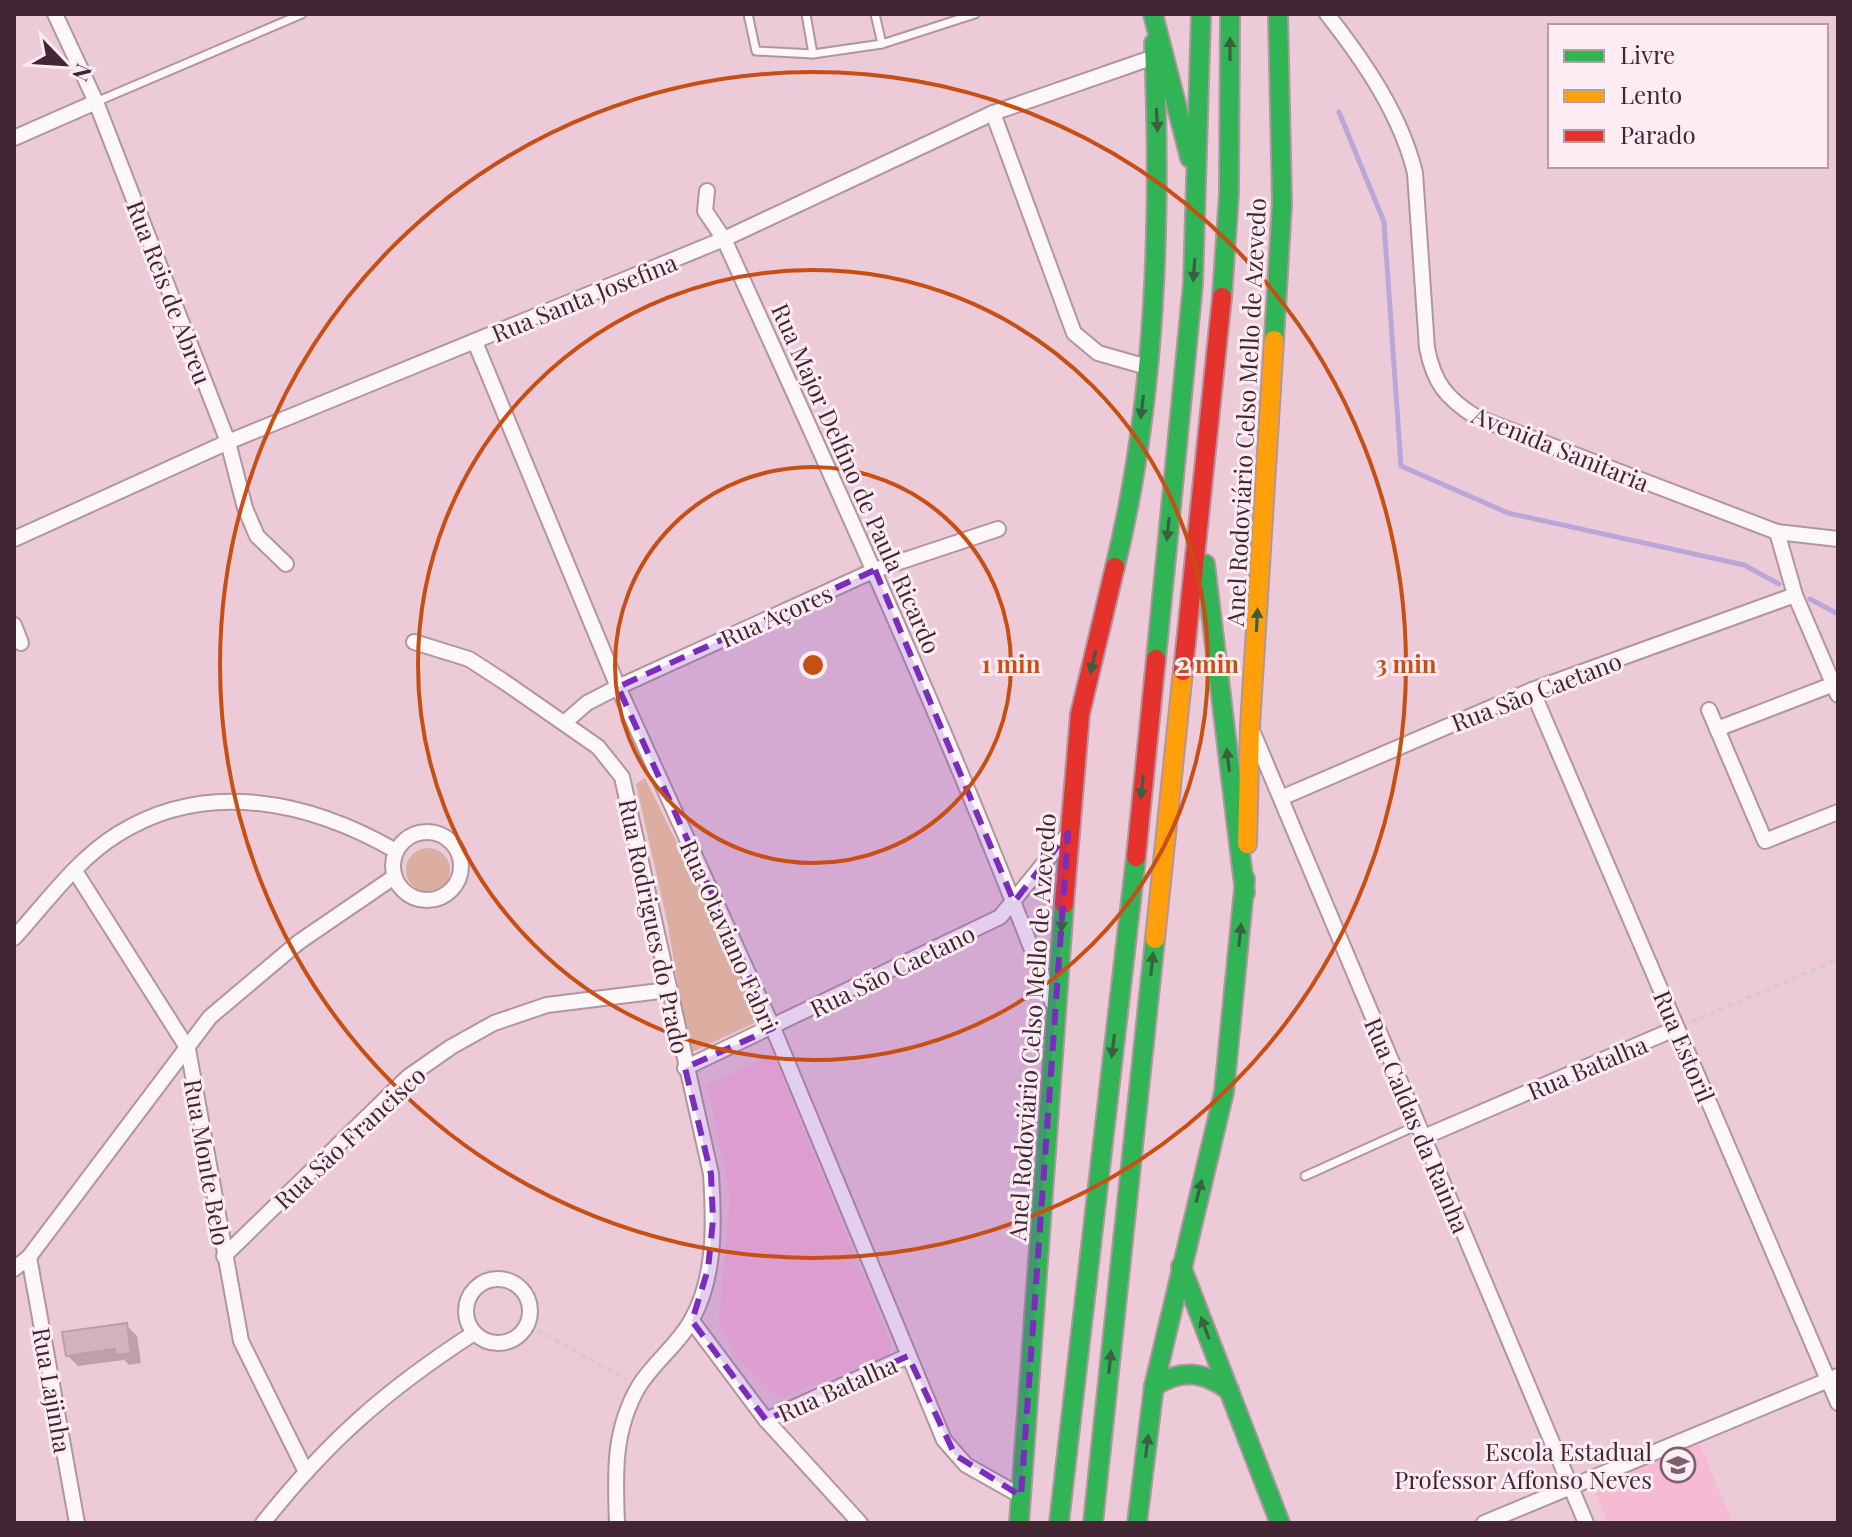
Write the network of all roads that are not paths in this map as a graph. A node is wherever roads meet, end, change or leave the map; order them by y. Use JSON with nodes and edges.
{"nodes":[{"id":1,"x":55,"y":14,"type":"edge"},
{"id":2,"x":302,"y":14,"type":"edge"},
{"id":3,"x":748,"y":14,"type":"edge"},
{"id":4,"x":806,"y":14,"type":"edge"},
{"id":5,"x":875,"y":14,"type":"edge"},
{"id":6,"x":941,"y":14,"type":"edge"},
{"id":7,"x":975,"y":14,"type":"edge"},
{"id":8,"x":1153,"y":14,"type":"edge"},
{"id":9,"x":1201,"y":14,"type":"edge"},
{"id":10,"x":1230,"y":14,"type":"edge"},
{"id":11,"x":1278,"y":14,"type":"edge"},
{"id":12,"x":1327,"y":14,"type":"edge"},
{"id":13,"x":943,"y":25,"type":"junction"},
{"id":14,"x":882,"y":44,"type":"junction"},
{"id":15,"x":813,"y":54,"type":"junction"},
{"id":16,"x":1154,"y":57,"type":"junction"},
{"id":17,"x":96,"y":102,"type":"junction"},
{"id":18,"x":993,"y":113,"type":"junction"},
{"id":19,"x":14,"y":138,"type":"edge"},
{"id":20,"x":707,"y":191,"type":"dead end"},
{"id":21,"x":1198,"y":192,"type":"junction"},
{"id":22,"x":724,"y":239,"type":"junction"},
{"id":23,"x":475,"y":342,"type":"junction"},
{"id":24,"x":1147,"y":367,"type":"junction"},
{"id":25,"x":228,"y":442,"type":"junction"},
{"id":26,"x":1199,"y":517,"type":"junction"},
{"id":27,"x":998,"y":529,"type":"dead end"},
{"id":28,"x":1777,"y":532,"type":"junction"},
{"id":29,"x":14,"y":539,"type":"edge"},
{"id":30,"x":1838,"y":539,"type":"edge"},
{"id":31,"x":286,"y":564,"type":"dead end"},
{"id":32,"x":875,"y":570,"type":"junction"},
{"id":33,"x":1795,"y":595,"type":"junction"},
{"id":34,"x":14,"y":625,"type":"edge"},
{"id":35,"x":414,"y":642,"type":"dead end"},
{"id":36,"x":21,"y":643,"type":"dead end"},
{"id":37,"x":618,"y":687,"type":"junction"},
{"id":38,"x":1532,"y":690,"type":"junction"},
{"id":39,"x":1836,"y":690,"type":"edge"},
{"id":40,"x":1709,"y":710,"type":"dead end"},
{"id":41,"x":564,"y":723,"type":"junction"},
{"id":42,"x":1250,"y":726,"type":"junction"},
{"id":43,"x":1717,"y":729,"type":"junction"},
{"id":44,"x":1281,"y":798,"type":"junction"},
{"id":45,"x":1838,"y":812,"type":"edge"},
{"id":46,"x":1068,"y":833,"type":"junction"},
{"id":47,"x":396,"y":851,"type":"junction"},
{"id":48,"x":75,"y":871,"type":"junction"},
{"id":49,"x":394,"y":877,"type":"junction"},
{"id":50,"x":1245,"y":893,"type":"junction"},
{"id":51,"x":1014,"y":903,"type":"junction"},
{"id":52,"x":14,"y":938,"type":"edge"},
{"id":53,"x":668,"y":990,"type":"junction"},
{"id":54,"x":1055,"y":1010,"type":"junction"},
{"id":55,"x":773,"y":1028,"type":"junction"},
{"id":56,"x":1677,"y":1028,"type":"junction"},
{"id":57,"x":188,"y":1049,"type":"junction"},
{"id":58,"x":685,"y":1068,"type":"junction"},
{"id":59,"x":1421,"y":1131,"type":"junction"},
{"id":60,"x":1305,"y":1176,"type":"dead end"},
{"id":61,"x":224,"y":1256,"type":"junction"},
{"id":62,"x":29,"y":1257,"type":"junction"},
{"id":63,"x":1181,"y":1266,"type":"junction"},
{"id":64,"x":14,"y":1269,"type":"edge"},
{"id":65,"x":692,"y":1321,"type":"junction"},
{"id":66,"x":474,"y":1333,"type":"junction"},
{"id":67,"x":908,"y":1356,"type":"junction"},
{"id":68,"x":1833,"y":1378,"type":"edge"},
{"id":69,"x":1154,"y":1386,"type":"junction"},
{"id":70,"x":1229,"y":1390,"type":"junction"},
{"id":71,"x":1838,"y":1403,"type":"edge"},
{"id":72,"x":766,"y":1420,"type":"junction"},
{"id":73,"x":305,"y":1470,"type":"junction"},
{"id":74,"x":1571,"y":1486,"type":"junction"},
{"id":75,"x":1021,"y":1496,"type":"junction"},
{"id":76,"x":77,"y":1523,"type":"edge"},
{"id":77,"x":263,"y":1523,"type":"edge"},
{"id":78,"x":617,"y":1523,"type":"edge"},
{"id":79,"x":860,"y":1523,"type":"edge"},
{"id":80,"x":1019,"y":1523,"type":"edge"},
{"id":81,"x":1059,"y":1523,"type":"edge"},
{"id":82,"x":1093,"y":1523,"type":"edge"},
{"id":83,"x":1137,"y":1523,"type":"edge"},
{"id":84,"x":1280,"y":1523,"type":"edge"},
{"id":85,"x":1484,"y":1523,"type":"edge"},
{"id":86,"x":1586,"y":1523,"type":"edge"}],
"edges":[{"from":1,"to":17,"type":"street","name":"Rua Reis de Abreu"},
{"from":2,"to":17,"type":"lane"},
{"from":3,"to":15,"type":"lane"},
{"from":4,"to":15,"type":"lane"},
{"from":5,"to":14,"type":"lane"},
{"from":6,"to":13,"type":"lane"},
{"from":7,"to":13,"type":"lane"},
{"from":8,"to":16,"type":"main road","name":"Anel Rodoviário Celso Mello de Azevedo"},
{"from":8,"to":21,"type":"main road"},
{"from":9,"to":21,"type":"main road"},
{"from":26,"to":10,"type":"main road","name":"Anel Rodoviário Celso Mello de Azevedo","one_way":true},
{"from":42,"to":11,"type":"main road","name":"Anel Rodoviário Celso Mello de Azevedo","one_way":true},
{"from":12,"to":28,"type":"street","name":"Avenida Sanitaria"},
{"from":13,"to":14,"type":"lane"},
{"from":14,"to":15,"type":"lane"},
{"from":16,"to":18,"type":"street","name":"Rua Santa Josefina"},
{"from":16,"to":24,"type":"main road","name":"Anel Rodoviário Celso Mello de Azevedo","one_way":true},
{"from":17,"to":19,"type":"street"},
{"from":17,"to":25,"type":"street","name":"Rua Reis de Abreu"},
{"from":18,"to":22,"type":"street","name":"Rua Santa Josefina"},
{"from":18,"to":24,"type":"street"},
{"from":20,"to":22,"type":"street","name":"Rua Major Delfino de Paula Ricardo"},
{"from":21,"to":81,"type":"main road","one_way":true},
{"from":22,"to":23,"type":"street","name":"Rua Santa Josefina"},
{"from":22,"to":32,"type":"street","name":"Rua Major Delfino de Paula Ricardo"},
{"from":23,"to":25,"type":"street","name":"Rua Santa Josefina"},
{"from":23,"to":37,"type":"street","name":"Rua Otaviano Fabri"},
{"from":24,"to":46,"type":"main road","name":"Anel Rodoviário Celso Mello de Azevedo","one_way":true},
{"from":25,"to":29,"type":"street","name":"Rua Santa Josefina"},
{"from":25,"to":31,"type":"street","name":"Rua Reis de Abreu"},
{"from":50,"to":26,"type":"main road","one_way":true},
{"from":82,"to":26,"type":"main road","name":"Anel Rodoviário Celso Mello de Azevedo","one_way":true},
{"from":27,"to":32,"type":"street","name":"Rua Açores"},
{"from":28,"to":30,"type":"street","name":"Avenida Sanitaria"},
{"from":28,"to":33,"type":"street"},
{"from":32,"to":37,"type":"street","name":"Rua Açores"},
{"from":32,"to":51,"type":"street","name":"Rua Major Delfino de Paula Ricardo"},
{"from":33,"to":38,"type":"street","name":"Rua São Caetano"},
{"from":33,"to":39,"type":"street"},
{"from":34,"to":36,"type":"street"},
{"from":35,"to":41,"type":"street","name":"Rua Rodrigues do Prado"},
{"from":37,"to":41,"type":"street","name":"Rua Açores"},
{"from":37,"to":55,"type":"street","name":"Rua Otaviano Fabri"},
{"from":38,"to":44,"type":"street","name":"Rua São Caetano"},
{"from":38,"to":56,"type":"street","name":"Rua Estoril"},
{"from":39,"to":43,"type":"street"},
{"from":40,"to":43,"type":"street"},
{"from":41,"to":53,"type":"street","name":"Rua Rodrigues do Prado"},
{"from":42,"to":44,"type":"street","name":"Rua Caldas da Rainha"},
{"from":42,"to":50,"type":"main road","name":"Anel Rodoviário Celso Mello de Azevedo"},
{"from":43,"to":45,"type":"street"},
{"from":44,"to":59,"type":"street","name":"Rua Caldas da Rainha"},
{"from":46,"to":51,"type":"street","name":"Rua São Caetano"},
{"from":46,"to":54,"type":"main road","name":"Anel Rodoviário Celso Mello de Azevedo","one_way":true},
{"from":47,"to":48,"type":"street"},
{"from":47,"to":49,"type":"street"},
{"from":47,"to":49,"type":"street"},
{"from":48,"to":52,"type":"street"},
{"from":48,"to":57,"type":"street","name":"Rua Monte Belo"},
{"from":49,"to":57,"type":"street"},
{"from":63,"to":50,"type":"main road","name":"Anel Rodoviário Celso Mello de Azevedo","one_way":true},
{"from":51,"to":54,"type":"street","name":"Rua Major Delfino de Paula Ricardo"},
{"from":51,"to":55,"type":"street","name":"Rua São Caetano"},
{"from":53,"to":58,"type":"street","name":"Rua Rodrigues do Prado"},
{"from":53,"to":61,"type":"street","name":"Rua São Francisco"},
{"from":54,"to":75,"type":"main road","name":"Anel Rodoviário Celso Mello de Azevedo"},
{"from":55,"to":58,"type":"street","name":"Rua São Caetano"},
{"from":55,"to":67,"type":"street","name":"Rua Otaviano Fabri"},
{"from":56,"to":59,"type":"street","name":"Rua Batalha"},
{"from":56,"to":68,"type":"street","name":"Rua Estoril"},
{"from":57,"to":61,"type":"street","name":"Rua Monte Belo"},
{"from":57,"to":62,"type":"street"},
{"from":58,"to":65,"type":"street","name":"Rua Rodrigues do Prado"},
{"from":59,"to":60,"type":"lane"},
{"from":59,"to":74,"type":"street","name":"Rua Caldas da Rainha"},
{"from":61,"to":73,"type":"street","name":"Rua Monte Belo"},
{"from":62,"to":64,"type":"street"},
{"from":62,"to":76,"type":"street","name":"Rua Lajinha"},
{"from":63,"to":69,"type":"main road","name":"Anel Rodoviário Celso Mello de Azevedo"},
{"from":70,"to":63,"type":"main road","one_way":true},
{"from":65,"to":72,"type":"street"},
{"from":65,"to":78,"type":"street","name":"Rua Rodrigues do Prado"},
{"from":66,"to":66,"type":"street"},
{"from":66,"to":73,"type":"street"},
{"from":67,"to":72,"type":"street","name":"Rua Batalha"},
{"from":67,"to":75,"type":"street","name":"Rua Otaviano Fabri"},
{"from":68,"to":71,"type":"street","name":"Rua Estoril"},
{"from":68,"to":74,"type":"street"},
{"from":69,"to":70,"type":"main road"},
{"from":83,"to":69,"type":"main road","name":"Anel Rodoviário Celso Mello de Azevedo","one_way":true},
{"from":70,"to":84,"type":"main road"},
{"from":72,"to":79,"type":"street"},
{"from":73,"to":77,"type":"street"},
{"from":74,"to":85,"type":"street"},
{"from":74,"to":86,"type":"street","name":"Rua Caldas da Rainha"},
{"from":75,"to":80,"type":"main road","name":"Anel Rodoviário Celso Mello de Azevedo"}]}
